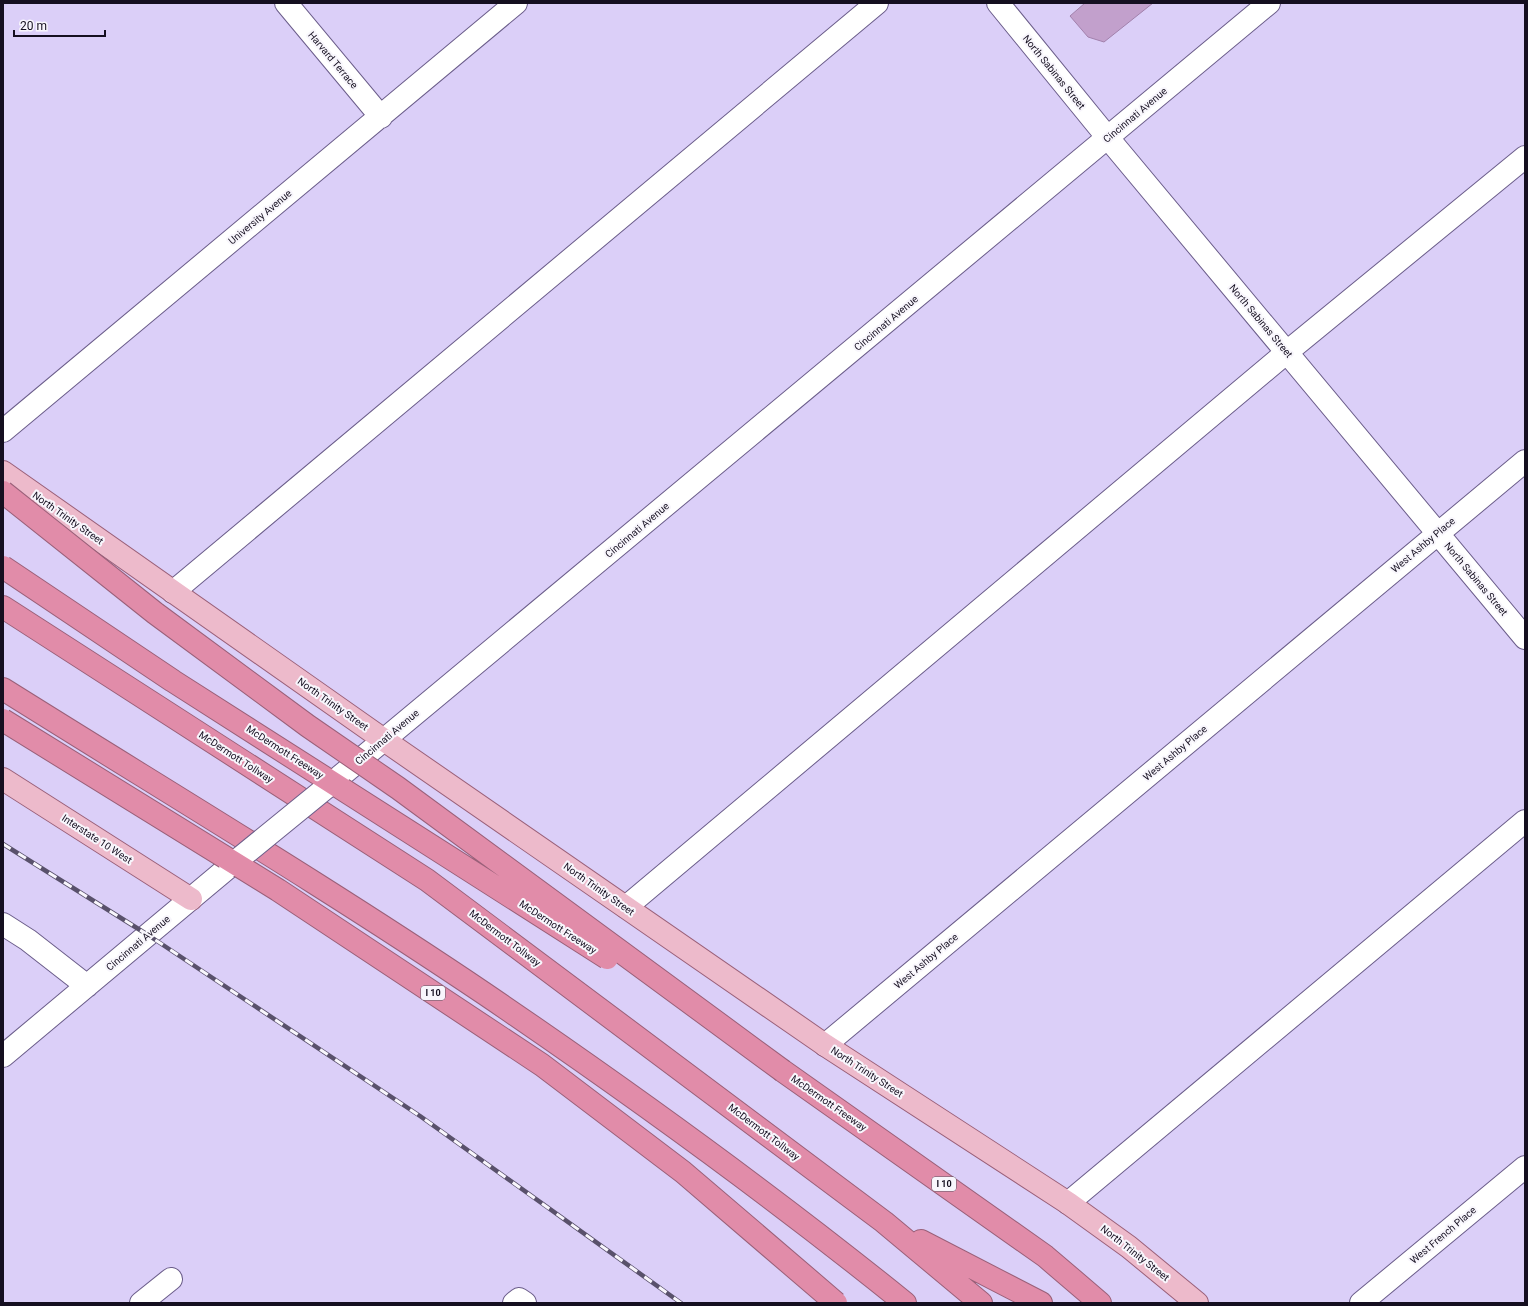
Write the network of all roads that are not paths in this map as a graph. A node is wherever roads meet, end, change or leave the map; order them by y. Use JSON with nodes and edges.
{"nodes":[{"id":1,"x":286,"y":3,"type":"edge"},
{"id":2,"x":516,"y":3,"type":"edge"},
{"id":3,"x":877,"y":3,"type":"edge"},
{"id":4,"x":998,"y":3,"type":"edge"},
{"id":5,"x":1269,"y":3,"type":"edge"},
{"id":6,"x":381,"y":117,"type":"junction"},
{"id":7,"x":1108,"y":138,"type":"junction"},
{"id":8,"x":1525,"y":157,"type":"edge"},
{"id":9,"x":1287,"y":352,"type":"junction"},
{"id":10,"x":3,"y":431,"type":"edge"},
{"id":11,"x":1525,"y":461,"type":"edge"},
{"id":12,"x":3,"y":472,"type":"edge"},
{"id":13,"x":3,"y":492,"type":"edge"},
{"id":14,"x":1438,"y":533,"type":"junction"},
{"id":15,"x":3,"y":567,"type":"edge"},
{"id":16,"x":173,"y":592,"type":"junction"},
{"id":17,"x":3,"y":608,"type":"edge"},
{"id":18,"x":1525,"y":638,"type":"edge"},
{"id":19,"x":3,"y":689,"type":"edge"},
{"id":20,"x":3,"y":720,"type":"edge"},
{"id":21,"x":384,"y":740,"type":"junction"},
{"id":22,"x":3,"y":779,"type":"edge"},
{"id":23,"x":1525,"y":821,"type":"edge"},
{"id":24,"x":191,"y":899,"type":"junction"},
{"id":25,"x":626,"y":907,"type":"junction"},
{"id":26,"x":3,"y":924,"type":"edge"},
{"id":27,"x":87,"y":986,"type":"junction"},
{"id":28,"x":825,"y":1045,"type":"junction"},
{"id":29,"x":3,"y":1056,"type":"edge"},
{"id":30,"x":783,"y":1071,"type":"junction"},
{"id":31,"x":1525,"y":1167,"type":"edge"},
{"id":32,"x":1068,"y":1203,"type":"junction"},
{"id":33,"x":884,"y":1222,"type":"junction"},
{"id":34,"x":170,"y":1279,"type":"dead end"},
{"id":35,"x":141,"y":1303,"type":"edge"},
{"id":36,"x":836,"y":1303,"type":"edge"},
{"id":37,"x":905,"y":1303,"type":"edge"},
{"id":38,"x":981,"y":1303,"type":"edge"},
{"id":39,"x":1041,"y":1303,"type":"edge"},
{"id":40,"x":1100,"y":1303,"type":"edge"},
{"id":41,"x":1197,"y":1303,"type":"edge"},
{"id":42,"x":1361,"y":1303,"type":"edge"}],
"edges":[{"from":1,"to":6,"type":"street","name":"Harvard Terrace"},
{"from":2,"to":6,"type":"street","name":"University Avenue"},
{"from":3,"to":16,"type":"street"},
{"from":4,"to":7,"type":"street","name":"North Sabinas Street"},
{"from":5,"to":7,"type":"street","name":"Cincinnati Avenue"},
{"from":6,"to":10,"type":"street","name":"University Avenue"},
{"from":7,"to":9,"type":"street","name":"North Sabinas Street"},
{"from":7,"to":21,"type":"street","name":"Cincinnati Avenue"},
{"from":8,"to":9,"type":"street"},
{"from":9,"to":14,"type":"street","name":"North Sabinas Street"},
{"from":9,"to":25,"type":"street"},
{"from":11,"to":14,"type":"street","name":"West Ashby Place"},
{"from":12,"to":16,"type":"main road","name":"North Trinity Street"},
{"from":13,"to":30,"type":"highway","bridge":true},
{"from":14,"to":18,"type":"street","name":"North Sabinas Street"},
{"from":14,"to":28,"type":"street","name":"West Ashby Place"},
{"from":15,"to":30,"type":"highway","name":"McDermott Freeway","number":"I 10","bridge":true},
{"from":16,"to":21,"type":"main road","name":"North Trinity Street"},
{"from":17,"to":33,"type":"highway","name":"McDermott Tollway"},
{"from":19,"to":37,"type":"highway"},
{"from":20,"to":36,"type":"highway","number":"I 10","bridge":true},
{"from":21,"to":24,"type":"street","name":"Cincinnati Avenue","bridge":true},
{"from":21,"to":25,"type":"main road","name":"North Trinity Street"},
{"from":22,"to":24,"type":"main road","name":"Interstate 10 West"},
{"from":23,"to":32,"type":"street"},
{"from":24,"to":27,"type":"street","name":"Cincinnati Avenue"},
{"from":25,"to":28,"type":"main road","name":"North Trinity Street"},
{"from":26,"to":27,"type":"street"},
{"from":27,"to":29,"type":"street","name":"Cincinnati Avenue"},
{"from":28,"to":32,"type":"main road","name":"North Trinity Street"},
{"from":30,"to":40,"type":"highway","name":"McDermott Freeway","number":"I 10"},
{"from":31,"to":42,"type":"street","name":"West French Place"},
{"from":32,"to":41,"type":"main road","name":"North Trinity Street"},
{"from":33,"to":38,"type":"highway","name":"McDermott Tollway"},
{"from":33,"to":39,"type":"highway"},
{"from":34,"to":35,"type":"street"}]}
